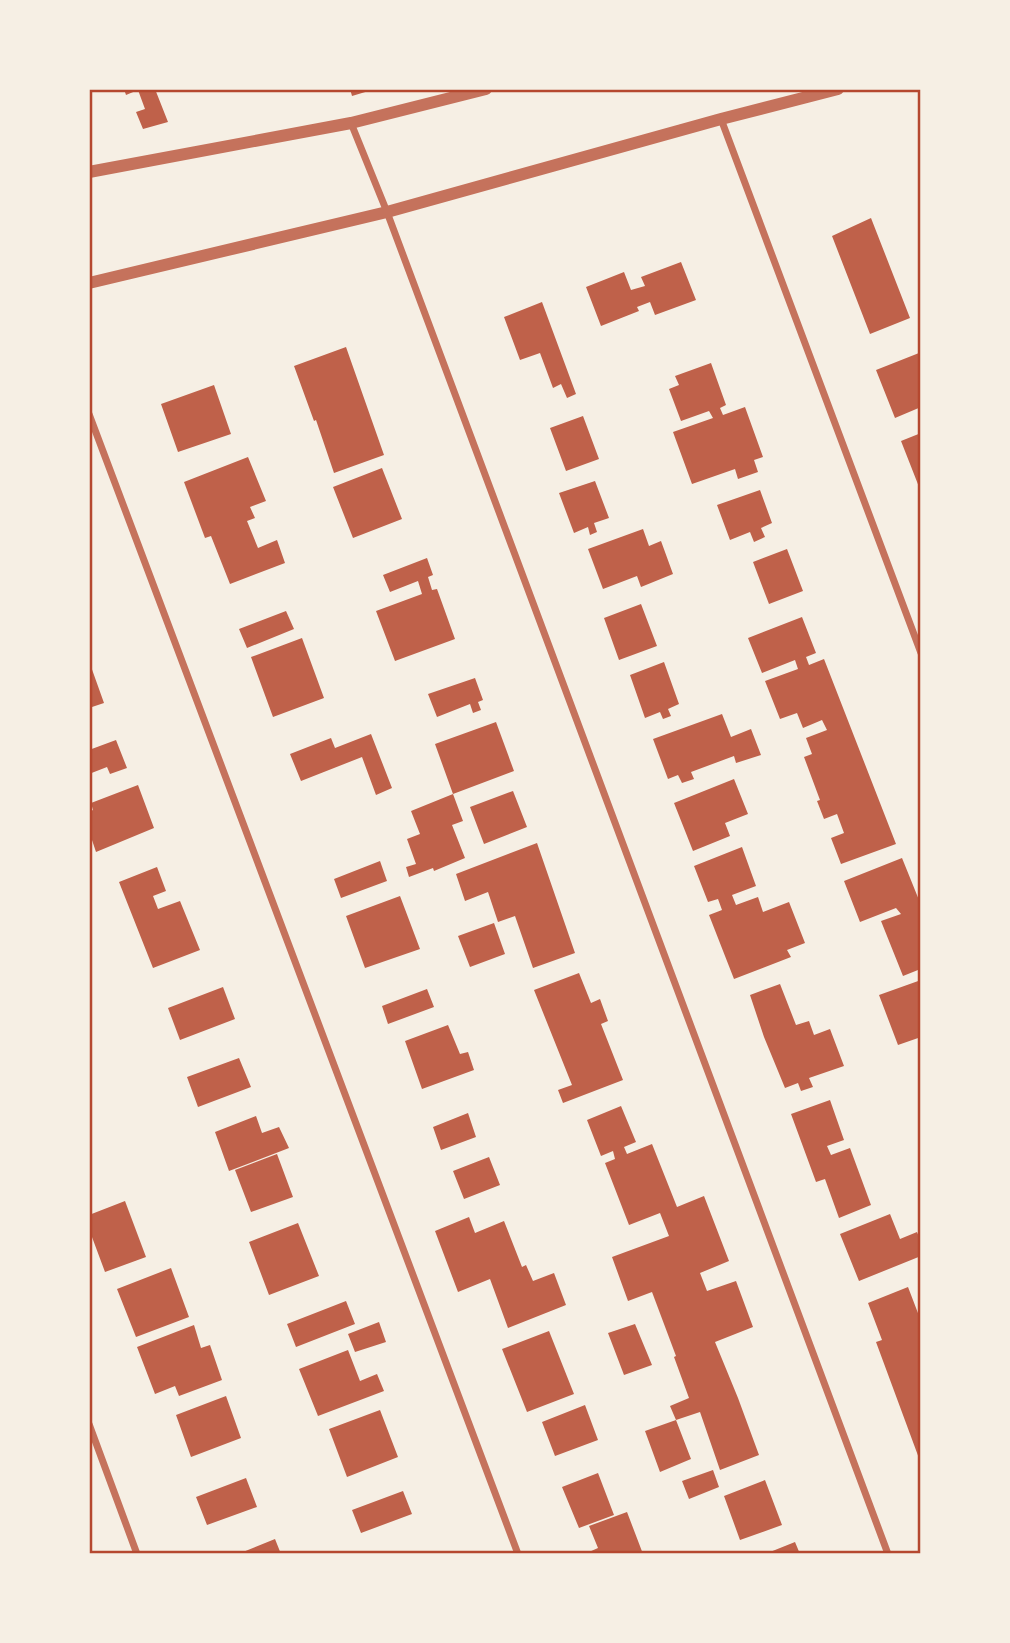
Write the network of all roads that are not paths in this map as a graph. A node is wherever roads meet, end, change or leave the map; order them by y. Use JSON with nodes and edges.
{"nodes":[{"id":1,"x":486,"y":89,"type":"edge"},
{"id":2,"x":838,"y":89,"type":"edge"},
{"id":3,"x":721,"y":119,"type":"junction"},
{"id":4,"x":351,"y":123,"type":"junction"},
{"id":5,"x":89,"y":172,"type":"edge"},
{"id":6,"x":387,"y":212,"type":"junction"},
{"id":7,"x":89,"y":283,"type":"edge"},
{"id":8,"x":89,"y":414,"type":"edge"},
{"id":9,"x":921,"y":653,"type":"edge"},
{"id":10,"x":89,"y":1424,"type":"edge"},
{"id":11,"x":137,"y":1554,"type":"edge"},
{"id":12,"x":519,"y":1554,"type":"edge"},
{"id":13,"x":888,"y":1554,"type":"edge"}],
"edges":[{"from":1,"to":4,"type":"street"},
{"from":2,"to":3,"type":"street"},
{"from":3,"to":6,"type":"street"},
{"from":3,"to":9,"type":"street"},
{"from":4,"to":5,"type":"street"},
{"from":4,"to":6,"type":"street"},
{"from":6,"to":7,"type":"street"},
{"from":6,"to":13,"type":"street"},
{"from":8,"to":12,"type":"street"},
{"from":10,"to":11,"type":"street"}]}
